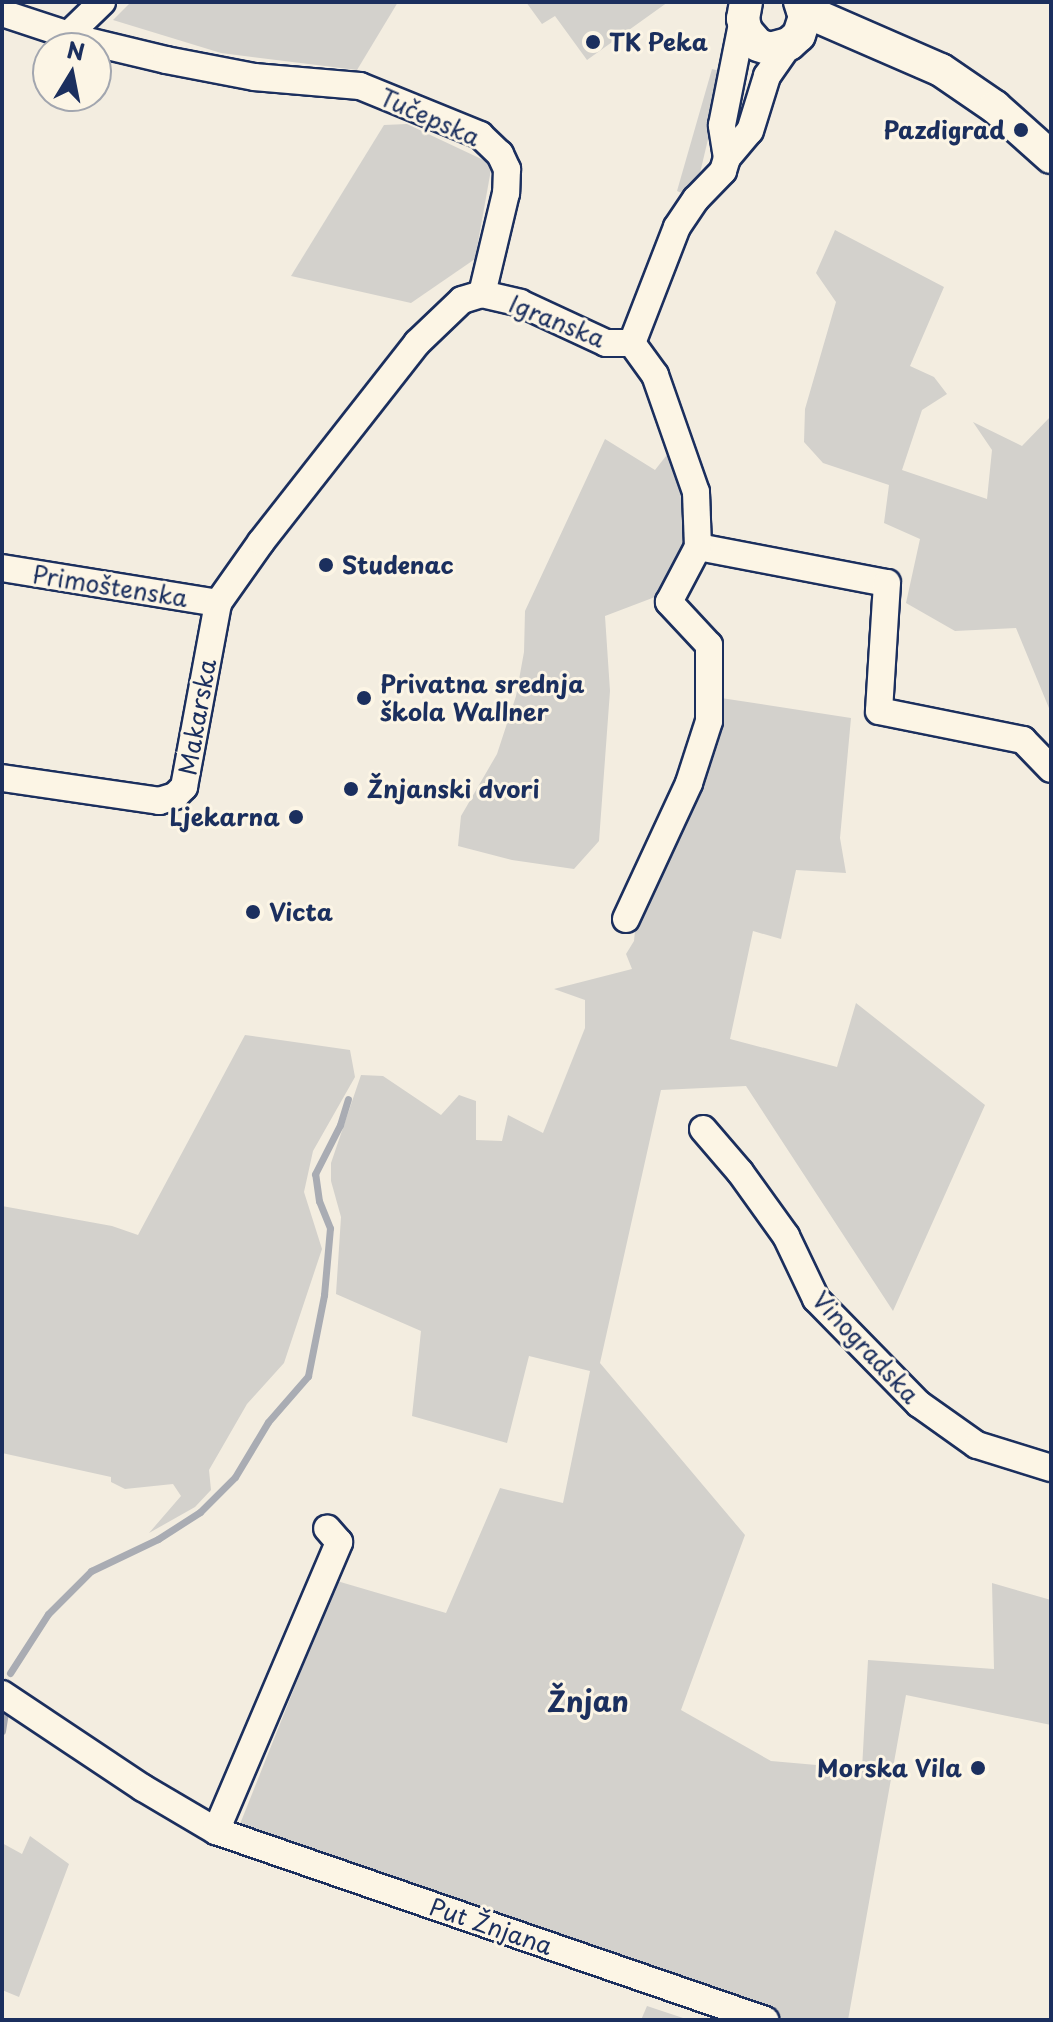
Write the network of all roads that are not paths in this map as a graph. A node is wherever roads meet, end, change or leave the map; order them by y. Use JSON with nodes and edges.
{"nodes":[{"id":1,"x":102,"y":2,"type":"edge"},
{"id":2,"x":745,"y":7,"type":"edge"},
{"id":3,"x":2,"y":13,"type":"edge"},
{"id":4,"x":798,"y":23,"type":"edge"},
{"id":5,"x":63,"y":32,"type":"edge"},
{"id":6,"x":71,"y":32,"type":"edge"},
{"id":7,"x":112,"y":46,"type":"edge"},
{"id":8,"x":1051,"y":157,"type":"edge"},
{"id":9,"x":727,"y":158,"type":"junction"},
{"id":10,"x":482,"y":294,"type":"junction"},
{"id":11,"x":632,"y":343,"type":"junction"},
{"id":12,"x":698,"y":547,"type":"junction"},
{"id":13,"x":2,"y":568,"type":"edge"},
{"id":14,"x":218,"y":603,"type":"junction"},
{"id":15,"x":1051,"y":769,"type":"edge"},
{"id":16,"x":2,"y":778,"type":"edge"},
{"id":17,"x":626,"y":919,"type":"dead end"},
{"id":18,"x":703,"y":1129,"type":"dead end"},
{"id":19,"x":1051,"y":1468,"type":"edge"},
{"id":20,"x":327,"y":1528,"type":"dead end"},
{"id":21,"x":2,"y":1694,"type":"edge"},
{"id":22,"x":216,"y":1831,"type":"junction"},
{"id":23,"x":765,"y":2020,"type":"edge"}],
"edges":[{"from":1,"to":6,"type":"street"},
{"from":2,"to":4,"type":"street"},
{"from":2,"to":9,"type":"street"},
{"from":3,"to":5,"type":"street","name":"Tučepska"},
{"from":4,"to":8,"type":"street"},
{"from":4,"to":9,"type":"street"},
{"from":7,"to":10,"type":"street","name":"Tučepska"},
{"from":9,"to":11,"type":"street"},
{"from":10,"to":11,"type":"street","name":"Igranska"},
{"from":10,"to":14,"type":"street"},
{"from":11,"to":12,"type":"street"},
{"from":12,"to":15,"type":"street"},
{"from":12,"to":17,"type":"street"},
{"from":13,"to":14,"type":"street","name":"Primoštenska"},
{"from":14,"to":16,"type":"street","name":"Makarska"},
{"from":18,"to":19,"type":"street","name":"Vinogradska"},
{"from":20,"to":22,"type":"street"},
{"from":21,"to":22,"type":"street","name":"Put Žnjana"},
{"from":22,"to":23,"type":"street","name":"Put Žnjana"}]}
